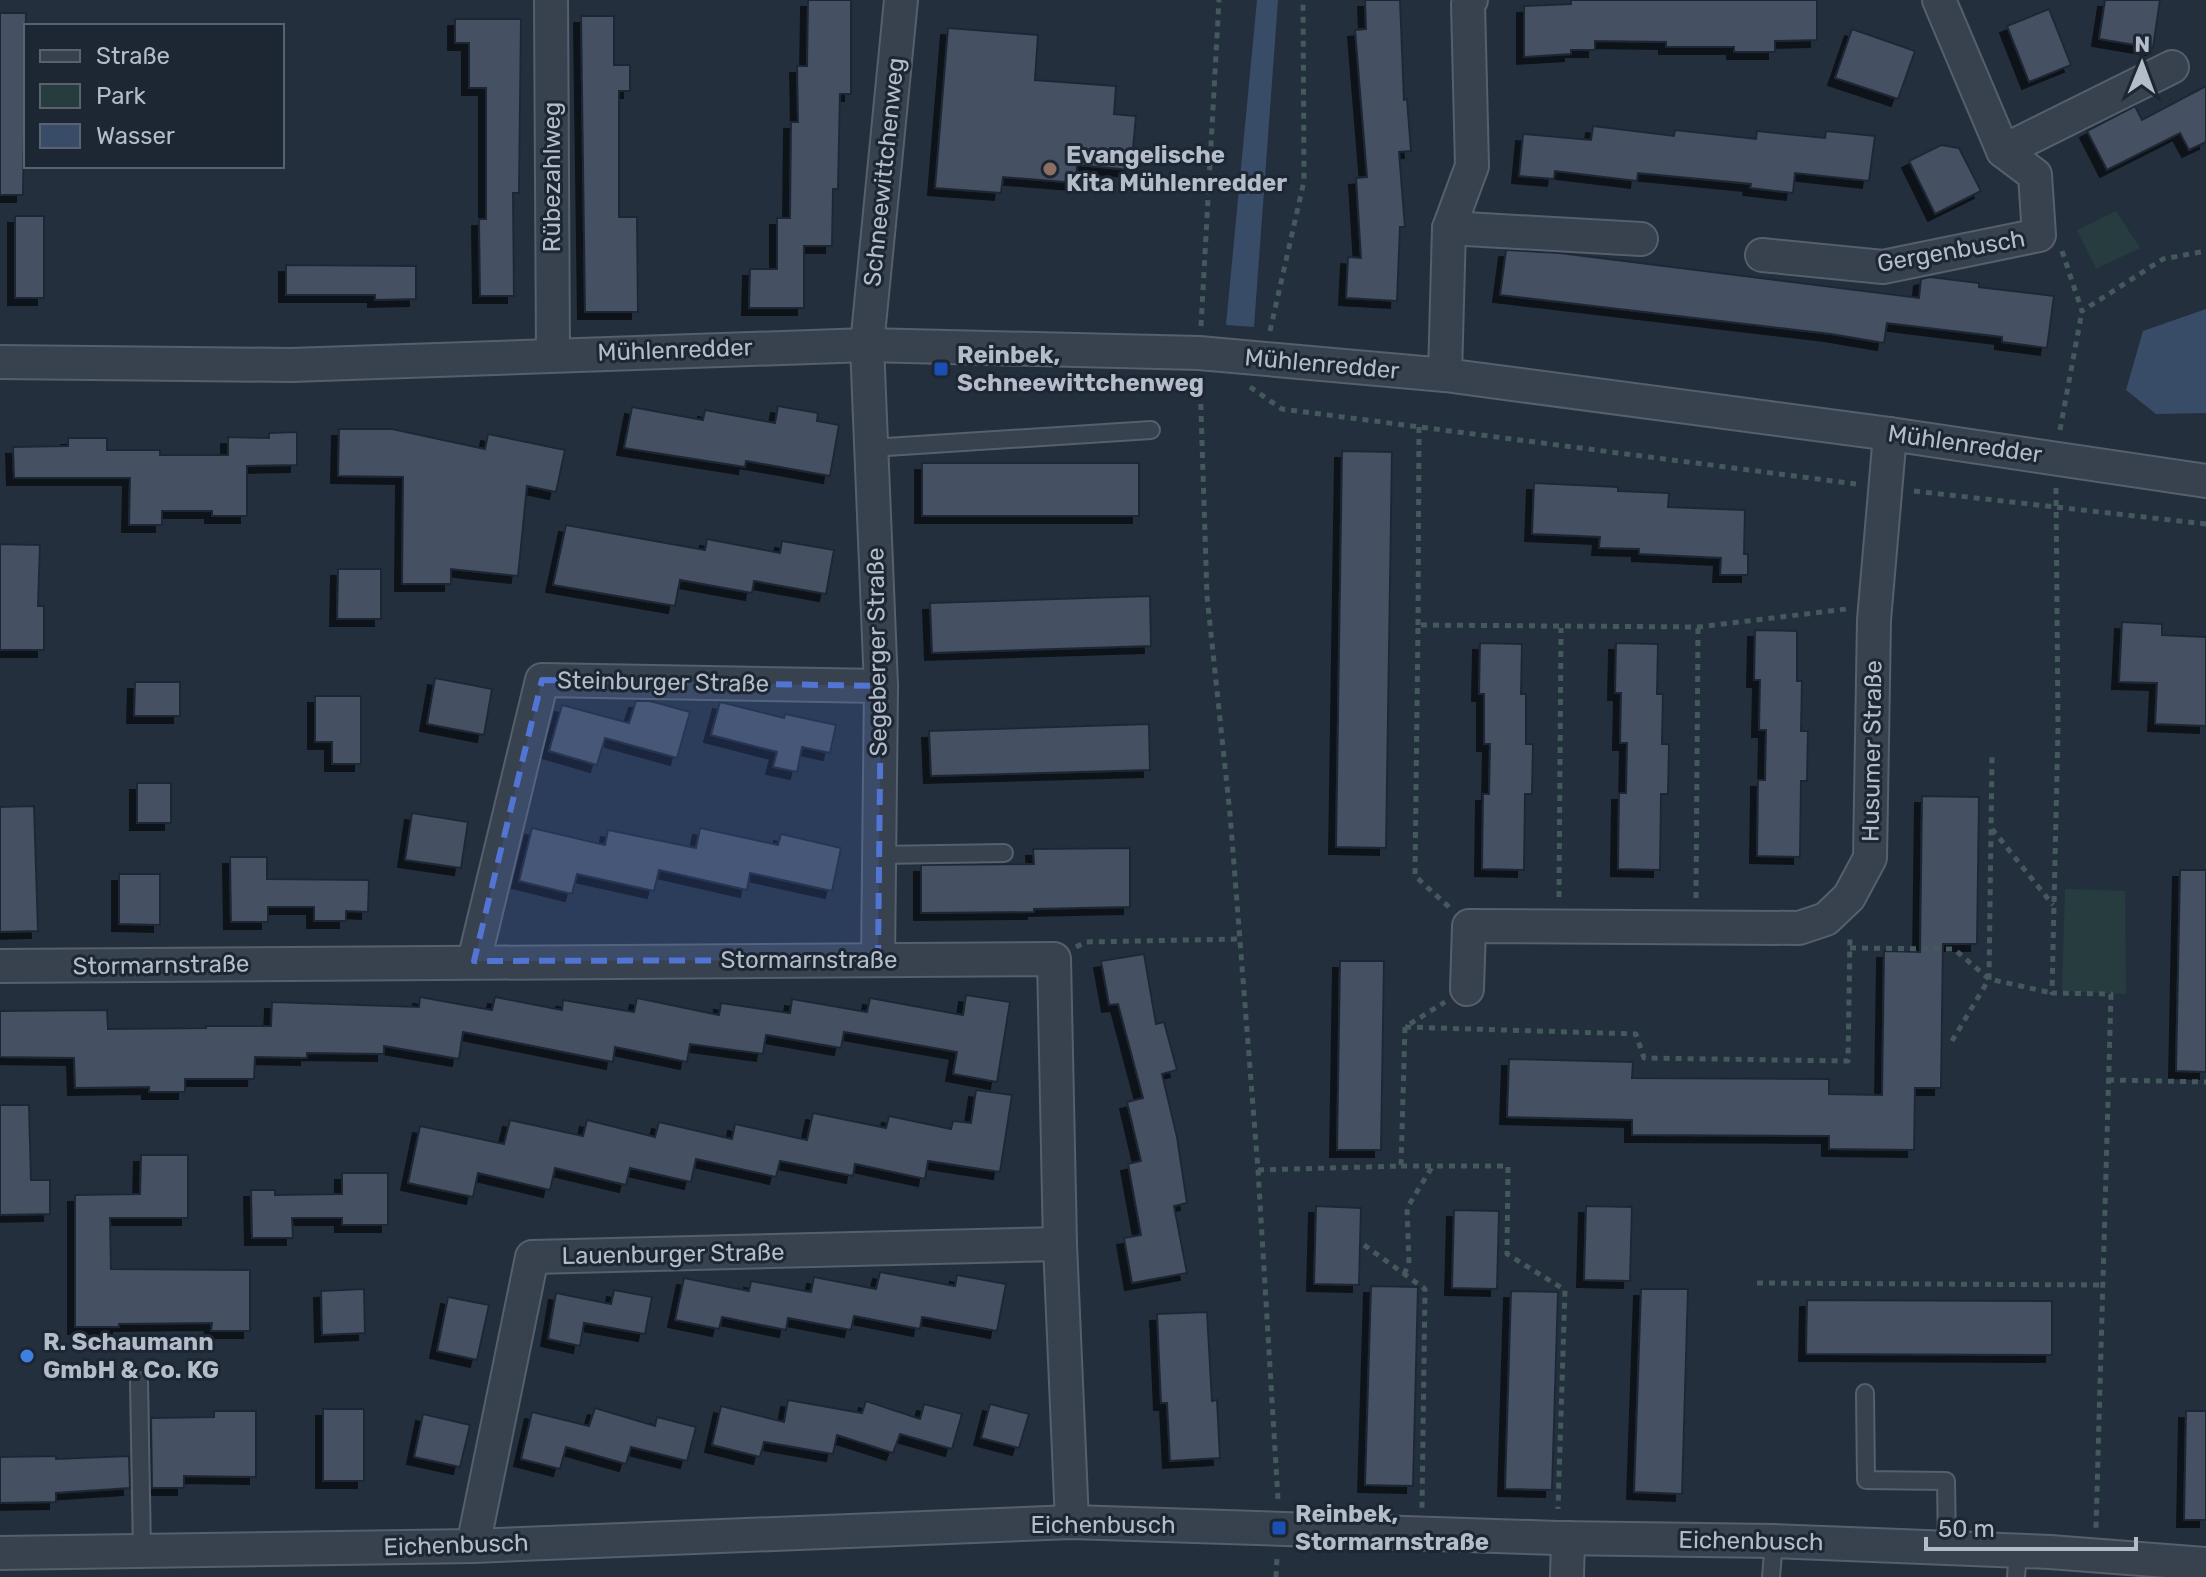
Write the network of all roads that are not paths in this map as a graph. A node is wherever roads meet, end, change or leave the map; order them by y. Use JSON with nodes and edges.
{"nodes":[{"id":1,"x":551,"y":0,"type":"edge"},
{"id":2,"x":901,"y":0,"type":"edge"},
{"id":3,"x":1471,"y":0,"type":"edge"},
{"id":4,"x":1939,"y":0,"type":"edge"},
{"id":5,"x":2172,"y":67,"type":"dead end"},
{"id":6,"x":2003,"y":151,"type":"junction"},
{"id":7,"x":1449,"y":228,"type":"junction"},
{"id":8,"x":1641,"y":239,"type":"dead end"},
{"id":9,"x":1762,"y":255,"type":"dead end"},
{"id":10,"x":867,"y":345,"type":"junction"},
{"id":11,"x":553,"y":355,"type":"junction"},
{"id":12,"x":0,"y":362,"type":"edge"},
{"id":13,"x":1445,"y":375,"type":"junction"},
{"id":14,"x":1151,"y":430,"type":"dead end"},
{"id":15,"x":1890,"y":434,"type":"junction"},
{"id":16,"x":871,"y":448,"type":"junction"},
{"id":17,"x":2206,"y":481,"type":"edge"},
{"id":18,"x":881,"y":686,"type":"junction"},
{"id":19,"x":1004,"y":853,"type":"dead end"},
{"id":20,"x":879,"y":855,"type":"junction"},
{"id":21,"x":878,"y":960,"type":"junction"},
{"id":22,"x":474,"y":961,"type":"junction"},
{"id":23,"x":0,"y":966,"type":"edge"},
{"id":24,"x":1467,"y":989,"type":"road end"},
{"id":25,"x":1060,"y":1244,"type":"junction"},
{"id":26,"x":139,"y":1381,"type":"dead end"},
{"id":27,"x":1865,"y":1393,"type":"dead end"},
{"id":28,"x":1072,"y":1522,"type":"junction"},
{"id":29,"x":1563,"y":1538,"type":"junction"},
{"id":30,"x":1774,"y":1541,"type":"junction"},
{"id":31,"x":473,"y":1546,"type":"junction"},
{"id":32,"x":1947,"y":1547,"type":"junction"},
{"id":33,"x":142,"y":1552,"type":"junction"},
{"id":34,"x":0,"y":1553,"type":"edge"},
{"id":35,"x":2017,"y":1564,"type":"edge"},
{"id":36,"x":2206,"y":1564,"type":"edge"},
{"id":37,"x":1567,"y":1577,"type":"edge"},
{"id":38,"x":1771,"y":1577,"type":"edge"}],
"edges":[{"from":1,"to":11,"type":"street","name":"Rübezahlweg"},
{"from":2,"to":10,"type":"street","name":"Schneewittchenweg"},
{"from":3,"to":7,"type":"street"},
{"from":4,"to":6,"type":"street"},
{"from":5,"to":6,"type":"street"},
{"from":6,"to":9,"type":"street","name":"Gergenbusch"},
{"from":7,"to":8,"type":"street"},
{"from":7,"to":13,"type":"street"},
{"from":10,"to":11,"type":"street","name":"Mühlenredder"},
{"from":10,"to":13,"type":"street","name":"Mühlenredder"},
{"from":10,"to":16,"type":"street","name":"Segeberger Straße"},
{"from":11,"to":12,"type":"street","name":"Mühlenredder"},
{"from":13,"to":15,"type":"street","name":"Mühlenredder"},
{"from":14,"to":16,"type":"lane"},
{"from":15,"to":17,"type":"street","name":"Mühlenredder"},
{"from":15,"to":24,"type":"street","name":"Husumer Straße"},
{"from":16,"to":18,"type":"street","name":"Segeberger Straße"},
{"from":18,"to":20,"type":"street","name":"Segeberger Straße"},
{"from":18,"to":22,"type":"street","name":"Steinburger Straße"},
{"from":19,"to":20,"type":"lane"},
{"from":20,"to":21,"type":"street","name":"Segeberger Straße"},
{"from":21,"to":22,"type":"street","name":"Stormarnstraße"},
{"from":21,"to":25,"type":"street","name":"Stormarnstraße"},
{"from":22,"to":23,"type":"street","name":"Stormarnstraße"},
{"from":25,"to":28,"type":"street"},
{"from":25,"to":31,"type":"street","name":"Lauenburger Straße"},
{"from":26,"to":33,"type":"lane"},
{"from":27,"to":32,"type":"lane"},
{"from":28,"to":29,"type":"street","name":"Eichenbusch"},
{"from":28,"to":31,"type":"street","name":"Eichenbusch"},
{"from":29,"to":30,"type":"street","name":"Eichenbusch"},
{"from":29,"to":37,"type":"street"},
{"from":30,"to":32,"type":"street","name":"Eichenbusch"},
{"from":30,"to":38,"type":"lane"},
{"from":31,"to":33,"type":"street","name":"Eichenbusch"},
{"from":32,"to":35,"type":"street","name":"Eichenbusch"},
{"from":33,"to":34,"type":"street","name":"Eichenbusch"},
{"from":35,"to":36,"type":"street","name":"Eichenbusch"}]}
